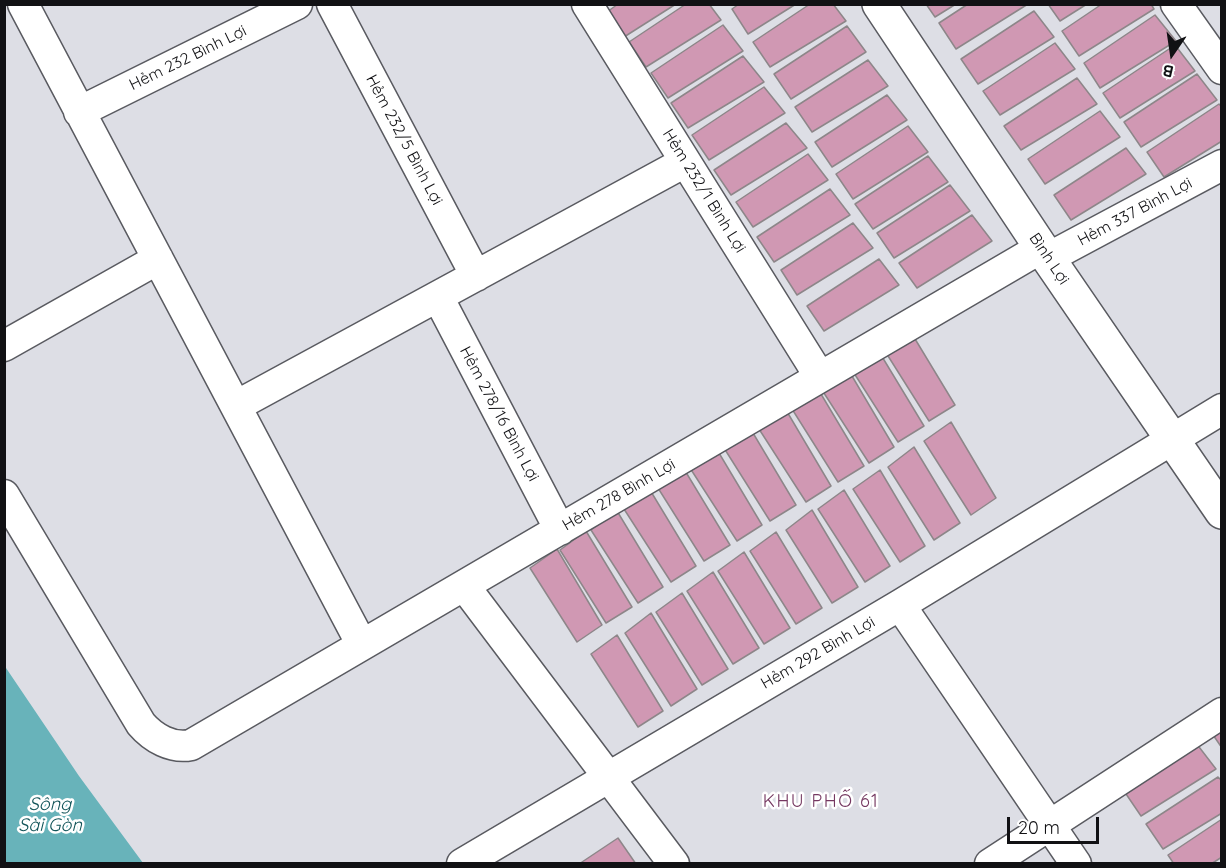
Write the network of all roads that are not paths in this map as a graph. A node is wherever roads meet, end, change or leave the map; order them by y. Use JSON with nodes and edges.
{"nodes":[{"id":1,"x":23,"y":4,"type":"edge"},
{"id":2,"x":297,"y":4,"type":"edge"},
{"id":3,"x":332,"y":4,"type":"edge"},
{"id":4,"x":587,"y":4,"type":"edge"},
{"id":5,"x":879,"y":4,"type":"edge"},
{"id":6,"x":1176,"y":4,"type":"edge"},
{"id":7,"x":1221,"y":69,"type":"edge"},
{"id":8,"x":79,"y":112,"type":"junction"},
{"id":9,"x":686,"y":162,"type":"junction"},
{"id":10,"x":1221,"y":165,"type":"edge"},
{"id":11,"x":1045,"y":253,"type":"junction"},
{"id":12,"x":158,"y":259,"type":"junction"},
{"id":13,"x":476,"y":276,"type":"junction"},
{"id":14,"x":438,"y":297,"type":"junction"},
{"id":15,"x":4,"y":346,"type":"edge"},
{"id":16,"x":820,"y":377,"type":"junction"},
{"id":17,"x":236,"y":406,"type":"junction"},
{"id":18,"x":1221,"y":410,"type":"edge"},
{"id":19,"x":1173,"y":438,"type":"junction"},
{"id":20,"x":4,"y":495,"type":"edge"},
{"id":21,"x":1221,"y":512,"type":"edge"},
{"id":22,"x":560,"y":530,"type":"junction"},
{"id":23,"x":465,"y":587,"type":"junction"},
{"id":24,"x":900,"y":604,"type":"junction"},
{"id":25,"x":362,"y":645,"type":"junction"},
{"id":26,"x":1221,"y":713,"type":"edge"},
{"id":27,"x":607,"y":777,"type":"junction"},
{"id":28,"x":1050,"y":825,"type":"junction"},
{"id":29,"x":462,"y":864,"type":"edge"},
{"id":30,"x":674,"y":864,"type":"edge"},
{"id":31,"x":990,"y":864,"type":"edge"},
{"id":32,"x":1076,"y":864,"type":"edge"}],
"edges":[{"from":1,"to":8,"type":"street"},
{"from":2,"to":8,"type":"street","name":"Hẻm 232 Bình Lợi"},
{"from":3,"to":13,"type":"street","name":"Hẻm 232/5 Bình Lợi"},
{"from":4,"to":9,"type":"street","name":"Hẻm 232/1 Bình Lợi"},
{"from":5,"to":11,"type":"street","name":"Bình Lợi"},
{"from":6,"to":7,"type":"street"},
{"from":8,"to":12,"type":"street"},
{"from":9,"to":13,"type":"street"},
{"from":9,"to":16,"type":"street","name":"Hẻm 232/1 Bình Lợi"},
{"from":10,"to":11,"type":"street","name":"Hẻm 337 Bình Lợi"},
{"from":11,"to":16,"type":"street","name":"Hẻm 278 Bình Lợi"},
{"from":11,"to":19,"type":"street","name":"Bình Lợi"},
{"from":12,"to":15,"type":"street"},
{"from":12,"to":17,"type":"street"},
{"from":13,"to":14,"type":"street"},
{"from":14,"to":17,"type":"street"},
{"from":14,"to":22,"type":"street","name":"Hẻm 278/16 Bình Lợi"},
{"from":16,"to":22,"type":"street","name":"Hẻm 278 Bình Lợi"},
{"from":17,"to":25,"type":"street"},
{"from":18,"to":19,"type":"street","name":"Hẻm 292 Bình Lợi"},
{"from":19,"to":21,"type":"street","name":"Bình Lợi"},
{"from":19,"to":24,"type":"street","name":"Hẻm 292 Bình Lợi"},
{"from":20,"to":25,"type":"street","name":"Hẻm 278 Bình Lợi"},
{"from":22,"to":23,"type":"street","name":"Hẻm 278 Bình Lợi"},
{"from":23,"to":25,"type":"street","name":"Hẻm 278 Bình Lợi"},
{"from":23,"to":27,"type":"street"},
{"from":24,"to":27,"type":"street","name":"Hẻm 292 Bình Lợi"},
{"from":24,"to":28,"type":"street"},
{"from":26,"to":28,"type":"street"},
{"from":27,"to":29,"type":"street","name":"Hẻm 292 Bình Lợi"},
{"from":27,"to":30,"type":"street"},
{"from":28,"to":31,"type":"street"},
{"from":28,"to":32,"type":"street"}]}
